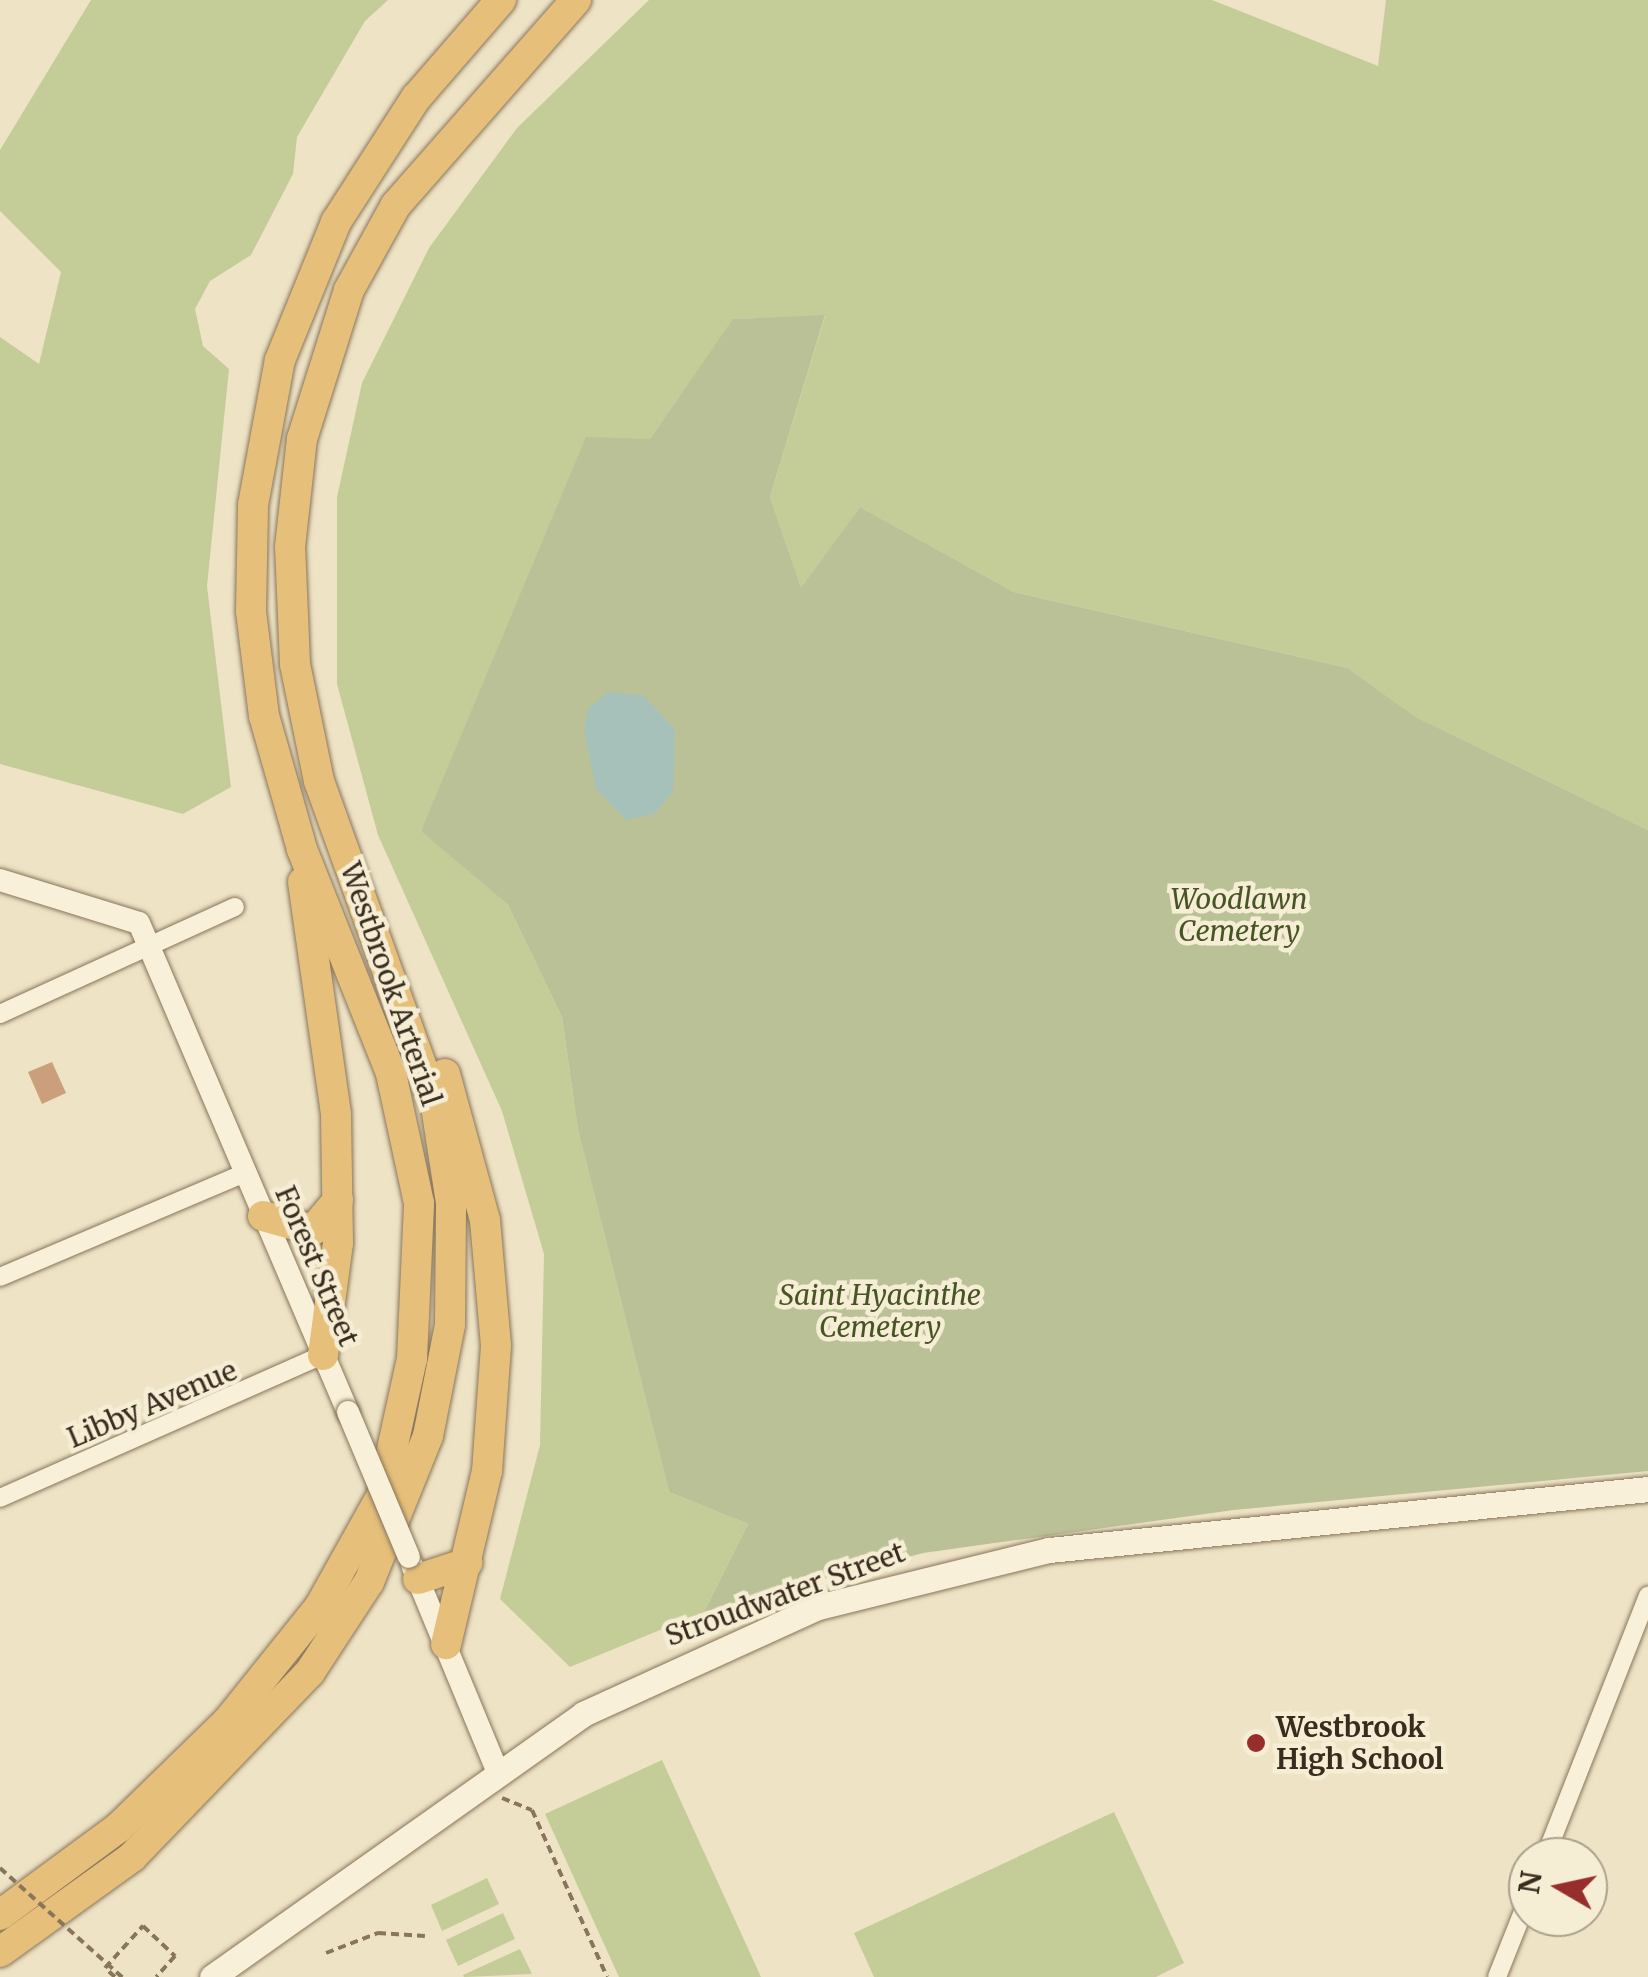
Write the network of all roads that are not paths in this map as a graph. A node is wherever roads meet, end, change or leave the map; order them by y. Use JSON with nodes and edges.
{"nodes":[{"id":1,"x":500,"y":0,"type":"edge"},
{"id":2,"x":576,"y":0,"type":"edge"},
{"id":3,"x":302,"y":850,"type":"junction"},
{"id":4,"x":0,"y":880,"type":"edge"},
{"id":5,"x":235,"y":907,"type":"dead end"},
{"id":6,"x":150,"y":944,"type":"junction"},
{"id":7,"x":392,"y":974,"type":"junction"},
{"id":8,"x":0,"y":1014,"type":"edge"},
{"id":9,"x":244,"y":1173,"type":"junction"},
{"id":10,"x":338,"y":1200,"type":"junction"},
{"id":11,"x":263,"y":1216,"type":"junction"},
{"id":12,"x":0,"y":1278,"type":"edge"},
{"id":13,"x":323,"y":1355,"type":"junction"},
{"id":14,"x":1648,"y":1489,"type":"edge"},
{"id":15,"x":0,"y":1498,"type":"edge"},
{"id":16,"x":467,"y":1564,"type":"junction"},
{"id":17,"x":414,"y":1568,"type":"junction"},
{"id":18,"x":1648,"y":1596,"type":"edge"},
{"id":19,"x":446,"y":1644,"type":"junction"},
{"id":20,"x":489,"y":1774,"type":"junction"},
{"id":21,"x":1553,"y":1837,"type":"edge"},
{"id":22,"x":0,"y":1916,"type":"edge"},
{"id":23,"x":1513,"y":1937,"type":"edge"},
{"id":24,"x":0,"y":1952,"type":"edge"},
{"id":25,"x":212,"y":1977,"type":"edge"},
{"id":26,"x":1497,"y":1977,"type":"edge"}],
"edges":[{"from":1,"to":3,"type":"highway","name":"Westbrook Arterial"},
{"from":2,"to":7,"type":"highway","name":"Westbrook Arterial"},
{"from":3,"to":10,"type":"highway"},
{"from":3,"to":22,"type":"highway","name":"Westbrook Arterial"},
{"from":4,"to":6,"type":"street","name":"Forest Street"},
{"from":5,"to":6,"type":"street"},
{"from":6,"to":8,"type":"street"},
{"from":6,"to":9,"type":"street","name":"Forest Street"},
{"from":7,"to":16,"type":"highway"},
{"from":7,"to":24,"type":"highway","name":"Westbrook Arterial"},
{"from":9,"to":11,"type":"street","name":"Forest Street"},
{"from":9,"to":12,"type":"street"},
{"from":10,"to":11,"type":"highway"},
{"from":10,"to":13,"type":"highway"},
{"from":11,"to":13,"type":"street","name":"Forest Street"},
{"from":13,"to":15,"type":"street","name":"Libby Avenue"},
{"from":13,"to":17,"type":"street","name":"Forest Street","bridge":true},
{"from":14,"to":20,"type":"main road","name":"Stroudwater Street"},
{"from":16,"to":17,"type":"highway"},
{"from":16,"to":19,"type":"highway"},
{"from":17,"to":19,"type":"street","name":"Forest Street"},
{"from":18,"to":21,"type":"street"},
{"from":19,"to":20,"type":"street","name":"Forest Street"},
{"from":20,"to":25,"type":"main road","name":"Stroudwater Street"},
{"from":23,"to":26,"type":"street"}]}
